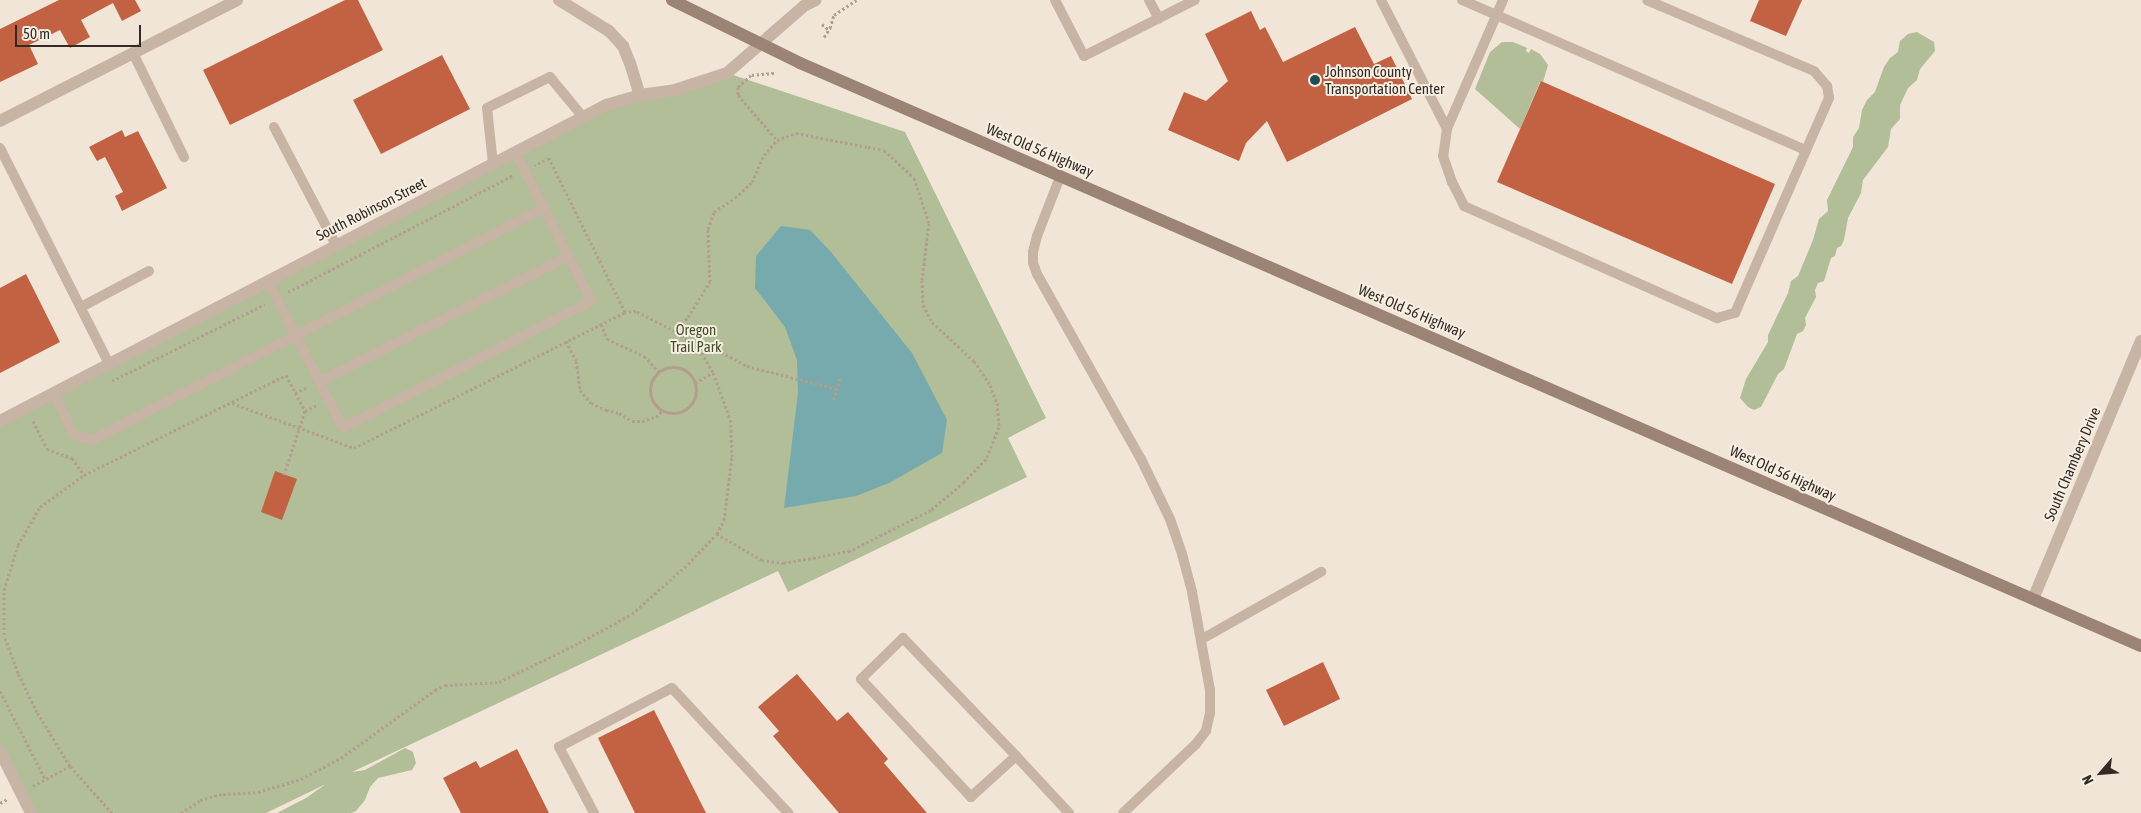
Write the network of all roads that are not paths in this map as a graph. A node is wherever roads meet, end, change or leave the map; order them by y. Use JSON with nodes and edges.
{"nodes":[{"id":1,"x":238,"y":0,"type":"edge"},
{"id":2,"x":559,"y":0,"type":"edge"},
{"id":3,"x":672,"y":0,"type":"edge"},
{"id":4,"x":816,"y":0,"type":"edge"},
{"id":5,"x":1055,"y":0,"type":"edge"},
{"id":6,"x":1149,"y":0,"type":"edge"},
{"id":7,"x":1195,"y":0,"type":"edge"},
{"id":8,"x":1381,"y":0,"type":"edge"},
{"id":9,"x":1462,"y":0,"type":"edge"},
{"id":10,"x":1503,"y":0,"type":"edge"},
{"id":11,"x":1647,"y":0,"type":"edge"},
{"id":12,"x":1497,"y":14,"type":"junction"},
{"id":13,"x":1159,"y":19,"type":"junction"},
{"id":14,"x":762,"y":45,"type":"junction"},
{"id":15,"x":133,"y":53,"type":"junction"},
{"id":16,"x":640,"y":95,"type":"junction"},
{"id":17,"x":583,"y":117,"type":"junction"},
{"id":18,"x":0,"y":121,"type":"edge"},
{"id":19,"x":274,"y":127,"type":"dead end"},
{"id":20,"x":1447,"y":129,"type":"junction"},
{"id":21,"x":0,"y":148,"type":"edge"},
{"id":22,"x":1805,"y":150,"type":"junction"},
{"id":23,"x":516,"y":152,"type":"junction"},
{"id":24,"x":184,"y":157,"type":"dead end"},
{"id":25,"x":493,"y":164,"type":"junction"},
{"id":26,"x":1060,"y":177,"type":"junction"},
{"id":27,"x":544,"y":208,"type":"junction"},
{"id":28,"x":336,"y":245,"type":"junction"},
{"id":29,"x":568,"y":256,"type":"junction"},
{"id":30,"x":149,"y":271,"type":"dead end"},
{"id":31,"x":268,"y":281,"type":"junction"},
{"id":32,"x":81,"y":307,"type":"junction"},
{"id":33,"x":296,"y":336,"type":"junction"},
{"id":34,"x":2141,"y":341,"type":"edge"},
{"id":35,"x":109,"y":364,"type":"junction"},
{"id":36,"x":319,"y":382,"type":"junction"},
{"id":37,"x":54,"y":393,"type":"junction"},
{"id":38,"x":0,"y":421,"type":"edge"},
{"id":39,"x":1322,"y":572,"type":"dead end"},
{"id":40,"x":2033,"y":599,"type":"junction"},
{"id":41,"x":1202,"y":639,"type":"junction"},
{"id":42,"x":2141,"y":646,"type":"edge"},
{"id":43,"x":0,"y":751,"type":"edge"},
{"id":44,"x":1016,"y":756,"type":"junction"},
{"id":45,"x":32,"y":813,"type":"edge"},
{"id":46,"x":594,"y":813,"type":"edge"},
{"id":47,"x":788,"y":813,"type":"edge"},
{"id":48,"x":1069,"y":813,"type":"edge"},
{"id":49,"x":1123,"y":813,"type":"edge"}],
"edges":[{"from":1,"to":15,"type":"street"},
{"from":2,"to":16,"type":"street"},
{"from":3,"to":14,"type":"main road","name":"West Old 56 Highway"},
{"from":4,"to":14,"type":"street","name":"South Robinson Street"},
{"from":5,"to":13,"type":"lane"},
{"from":6,"to":13,"type":"lane"},
{"from":7,"to":13,"type":"lane"},
{"from":8,"to":20,"type":"lane"},
{"from":9,"to":12,"type":"lane"},
{"from":10,"to":12,"type":"lane"},
{"from":11,"to":22,"type":"lane"},
{"from":12,"to":20,"type":"lane"},
{"from":12,"to":22,"type":"lane"},
{"from":14,"to":16,"type":"street","name":"South Robinson Street"},
{"from":14,"to":26,"type":"main road","name":"West Old 56 Highway"},
{"from":15,"to":18,"type":"street"},
{"from":15,"to":24,"type":"lane"},
{"from":16,"to":17,"type":"street","name":"South Robinson Street"},
{"from":17,"to":23,"type":"street","name":"South Robinson Street"},
{"from":17,"to":25,"type":"lane"},
{"from":19,"to":28,"type":"lane"},
{"from":20,"to":22,"type":"lane"},
{"from":21,"to":32,"type":"lane"},
{"from":23,"to":25,"type":"street","name":"South Robinson Street"},
{"from":23,"to":27,"type":"lane"},
{"from":25,"to":28,"type":"street","name":"South Robinson Street"},
{"from":26,"to":40,"type":"main road","name":"West Old 56 Highway"},
{"from":26,"to":41,"type":"lane"},
{"from":27,"to":29,"type":"lane"},
{"from":27,"to":33,"type":"lane"},
{"from":28,"to":31,"type":"street","name":"South Robinson Street"},
{"from":29,"to":36,"type":"lane"},
{"from":29,"to":36,"type":"lane"},
{"from":30,"to":32,"type":"lane"},
{"from":31,"to":33,"type":"lane"},
{"from":31,"to":35,"type":"street","name":"South Robinson Street"},
{"from":32,"to":35,"type":"lane"},
{"from":33,"to":36,"type":"lane"},
{"from":33,"to":37,"type":"lane"},
{"from":34,"to":40,"type":"street","name":"South Chambery Drive"},
{"from":35,"to":37,"type":"street","name":"South Robinson Street"},
{"from":37,"to":38,"type":"street","name":"South Robinson Street"},
{"from":39,"to":41,"type":"lane"},
{"from":40,"to":42,"type":"main road","name":"West Old 56 Highway"},
{"from":41,"to":49,"type":"lane"},
{"from":43,"to":45,"type":"street"},
{"from":44,"to":44,"type":"lane"},
{"from":44,"to":48,"type":"lane"},
{"from":46,"to":47,"type":"lane"}]}
